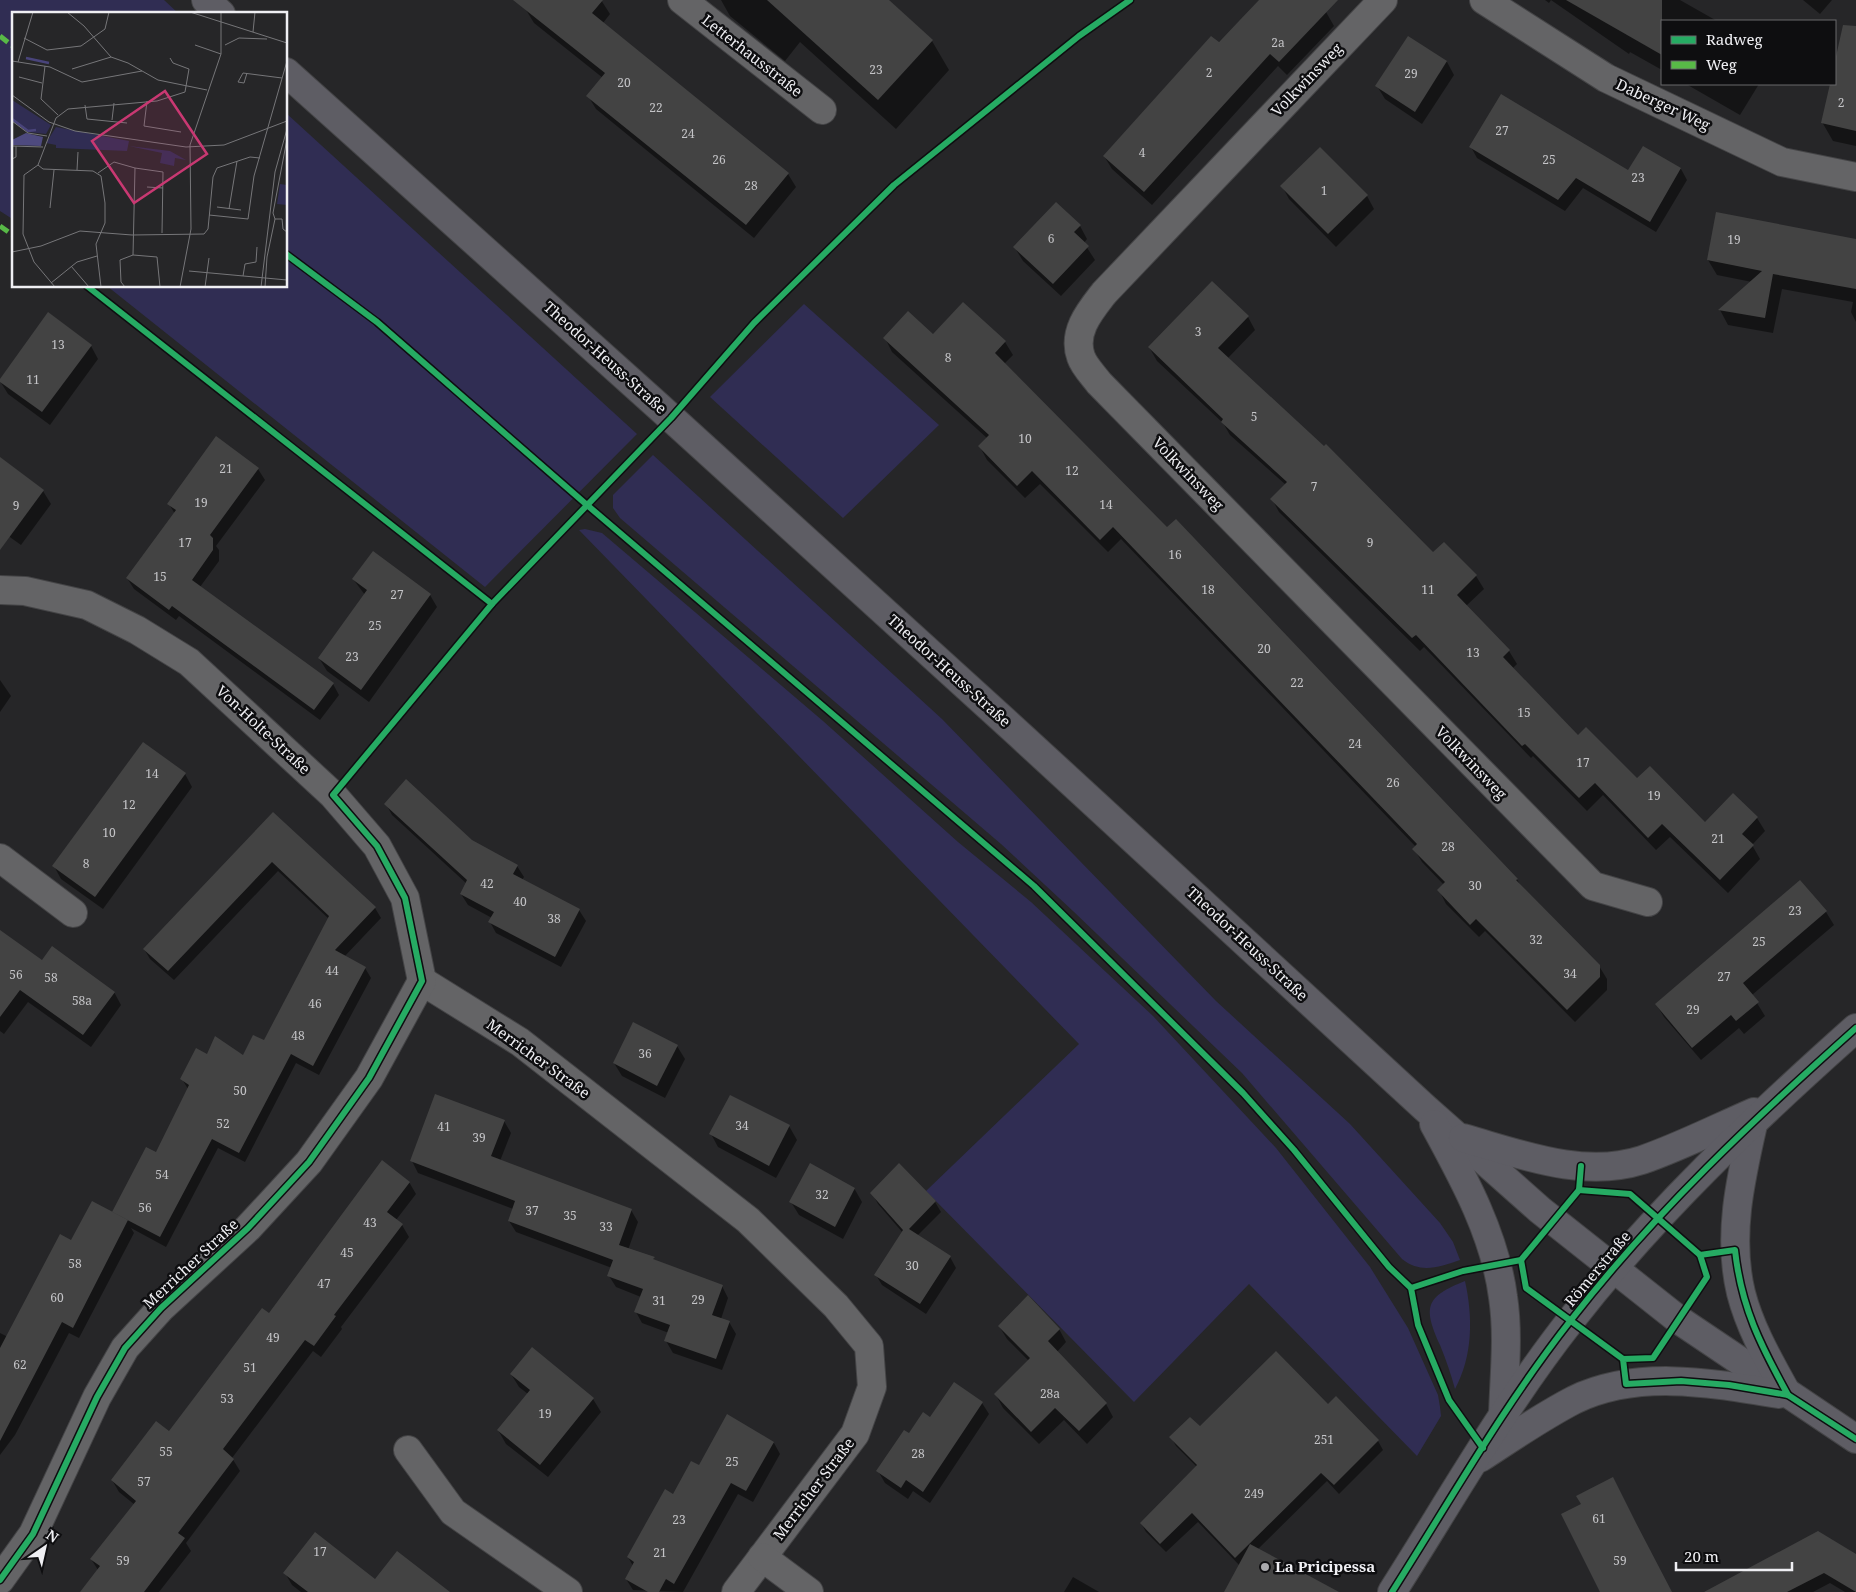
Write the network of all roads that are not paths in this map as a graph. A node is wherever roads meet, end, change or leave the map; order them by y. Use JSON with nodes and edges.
{"nodes":[{"id":1,"x":206,"y":0,"type":"edge"},
{"id":2,"x":682,"y":0,"type":"edge"},
{"id":3,"x":1383,"y":0,"type":"edge"},
{"id":4,"x":1484,"y":0,"type":"edge"},
{"id":5,"x":219,"y":12,"type":"edge"},
{"id":6,"x":288,"y":74,"type":"edge"},
{"id":7,"x":822,"y":110,"type":"dead end"},
{"id":8,"x":1856,"y":177,"type":"edge"},
{"id":9,"x":0,"y":590,"type":"edge"},
{"id":10,"x":0,"y":858,"type":"edge"},
{"id":11,"x":1648,"y":902,"type":"dead end"},
{"id":12,"x":74,"y":912,"type":"dead end"},
{"id":13,"x":422,"y":981,"type":"junction"},
{"id":14,"x":1856,"y":1028,"type":"edge"},
{"id":15,"x":1425,"y":1108,"type":"junction"},
{"id":16,"x":1760,"y":1113,"type":"junction"},
{"id":17,"x":1458,"y":1136,"type":"junction"},
{"id":18,"x":1612,"y":1269,"type":"junction"},
{"id":19,"x":1788,"y":1395,"type":"junction"},
{"id":20,"x":1503,"y":1416,"type":"junction"},
{"id":21,"x":1856,"y":1439,"type":"edge"},
{"id":22,"x":408,"y":1450,"type":"dead end"},
{"id":23,"x":1474,"y":1463,"type":"junction"},
{"id":24,"x":762,"y":1557,"type":"junction"},
{"id":25,"x":0,"y":1580,"type":"edge"},
{"id":26,"x":568,"y":1592,"type":"edge"},
{"id":27,"x":736,"y":1592,"type":"edge"},
{"id":28,"x":809,"y":1592,"type":"edge"},
{"id":29,"x":1392,"y":1592,"type":"edge"}],
"edges":[{"from":1,"to":5,"type":"main road"},
{"from":2,"to":7,"type":"street","name":"Letterhausstraße"},
{"from":3,"to":11,"type":"street","name":"Volkwinsweg"},
{"from":4,"to":8,"type":"street","name":"Daberger Weg"},
{"from":6,"to":15,"type":"main road","name":"Theodor-Heuss-Straße"},
{"from":9,"to":13,"type":"street","name":"Von-Holte-Straße"},
{"from":10,"to":12,"type":"street"},
{"from":13,"to":24,"type":"street","name":"Merricher Straße"},
{"from":13,"to":25,"type":"street","name":"Merricher Straße"},
{"from":14,"to":16,"type":"main road","name":"Römerstraße"},
{"from":15,"to":17,"type":"main road","name":"Theodor-Heuss-Straße"},
{"from":15,"to":20,"type":"main road"},
{"from":16,"to":17,"type":"main road"},
{"from":16,"to":18,"type":"main road","name":"Römerstraße"},
{"from":16,"to":19,"type":"main road"},
{"from":17,"to":18,"type":"main road","name":"Theodor-Heuss-Straße"},
{"from":18,"to":19,"type":"main road","name":"Theodor-Heuss-Straße"},
{"from":18,"to":20,"type":"main road","name":"Römerstraße"},
{"from":19,"to":21,"type":"main road","name":"Theodor-Heuss-Straße"},
{"from":19,"to":23,"type":"main road"},
{"from":20,"to":23,"type":"main road","name":"Römerstraße"},
{"from":22,"to":26,"type":"street"},
{"from":23,"to":29,"type":"main road","name":"Römerstraße"},
{"from":24,"to":27,"type":"street","name":"Merricher Straße"},
{"from":24,"to":28,"type":"street"}]}
